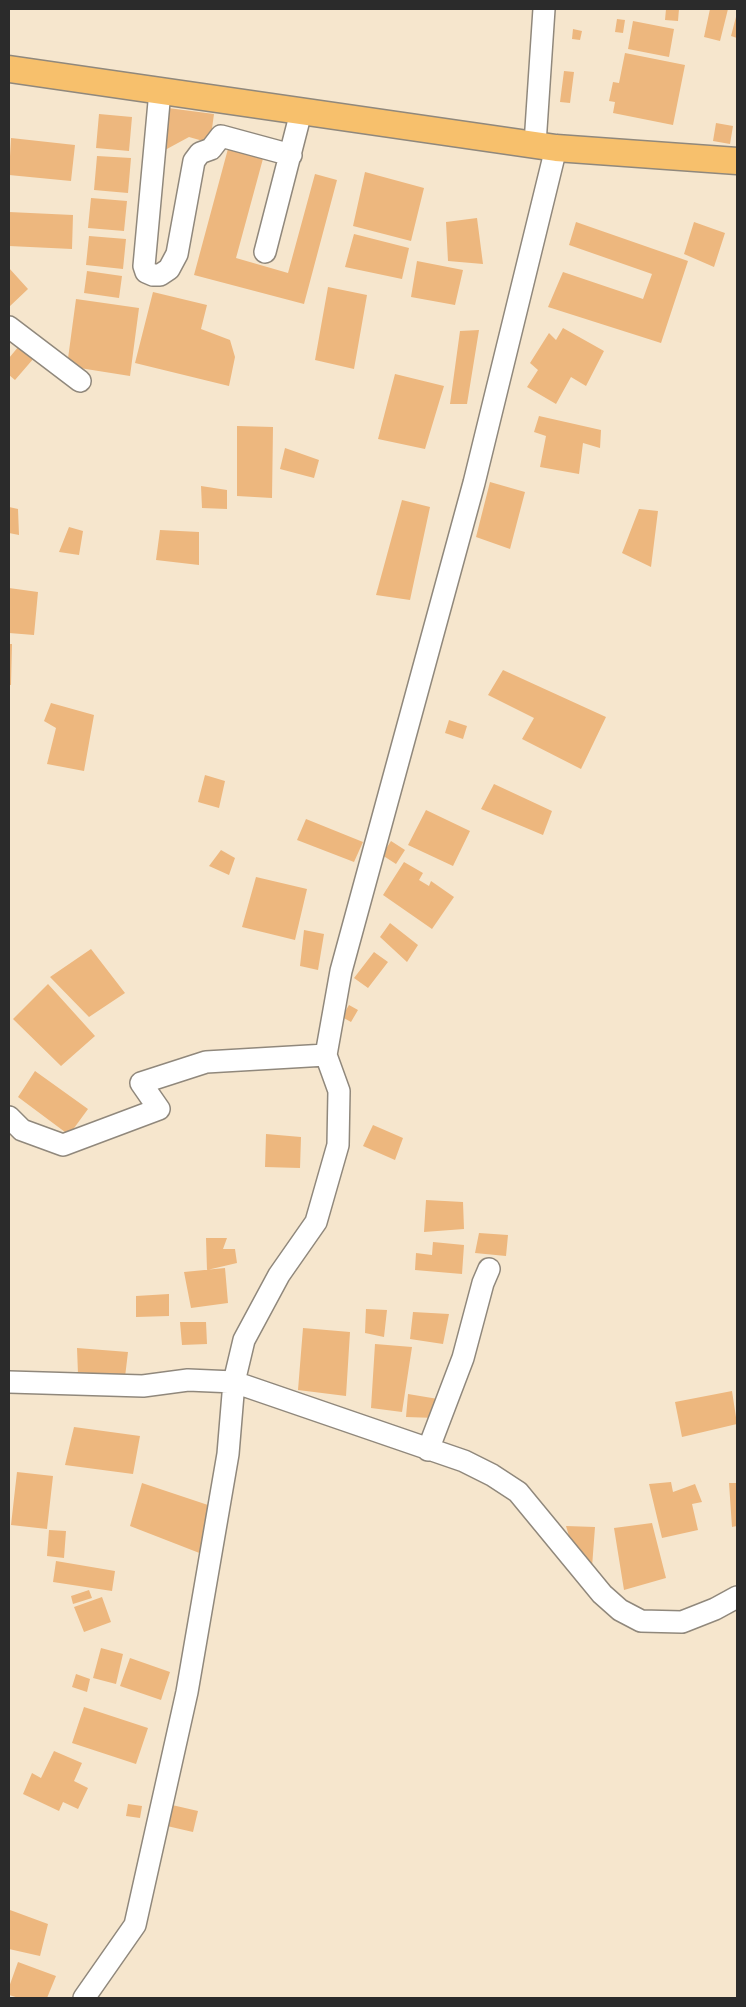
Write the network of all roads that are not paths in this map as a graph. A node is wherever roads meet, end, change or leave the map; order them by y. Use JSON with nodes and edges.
{"nodes":[{"id":1,"x":544,"y":9,"type":"edge"},
{"id":2,"x":9,"y":70,"type":"edge"},
{"id":3,"x":160,"y":91,"type":"junction"},
{"id":4,"x":301,"y":112,"type":"junction"},
{"id":5,"x":546,"y":146,"type":"junction"},
{"id":6,"x":291,"y":155,"type":"junction"},
{"id":7,"x":737,"y":161,"type":"edge"},
{"id":8,"x":265,"y":252,"type":"dead end"},
{"id":9,"x":9,"y":327,"type":"edge"},
{"id":10,"x":80,"y":381,"type":"dead end"},
{"id":11,"x":326,"y":1055,"type":"junction"},
{"id":12,"x":9,"y":1117,"type":"edge"},
{"id":13,"x":489,"y":1269,"type":"dead end"},
{"id":14,"x":9,"y":1382,"type":"edge"},
{"id":15,"x":234,"y":1382,"type":"junction"},
{"id":16,"x":428,"y":1450,"type":"junction"},
{"id":17,"x":737,"y":1597,"type":"edge"},
{"id":18,"x":84,"y":1998,"type":"edge"}],
"edges":[{"from":1,"to":5,"type":"street"},
{"from":2,"to":3,"type":"main road"},
{"from":3,"to":4,"type":"main road"},
{"from":3,"to":6,"type":"street"},
{"from":4,"to":5,"type":"main road"},
{"from":4,"to":6,"type":"street"},
{"from":5,"to":7,"type":"main road"},
{"from":5,"to":11,"type":"street"},
{"from":6,"to":8,"type":"street"},
{"from":9,"to":10,"type":"street"},
{"from":11,"to":12,"type":"street"},
{"from":11,"to":15,"type":"street"},
{"from":13,"to":16,"type":"street"},
{"from":14,"to":15,"type":"street"},
{"from":15,"to":16,"type":"street"},
{"from":15,"to":18,"type":"street"},
{"from":16,"to":17,"type":"street"}]}
